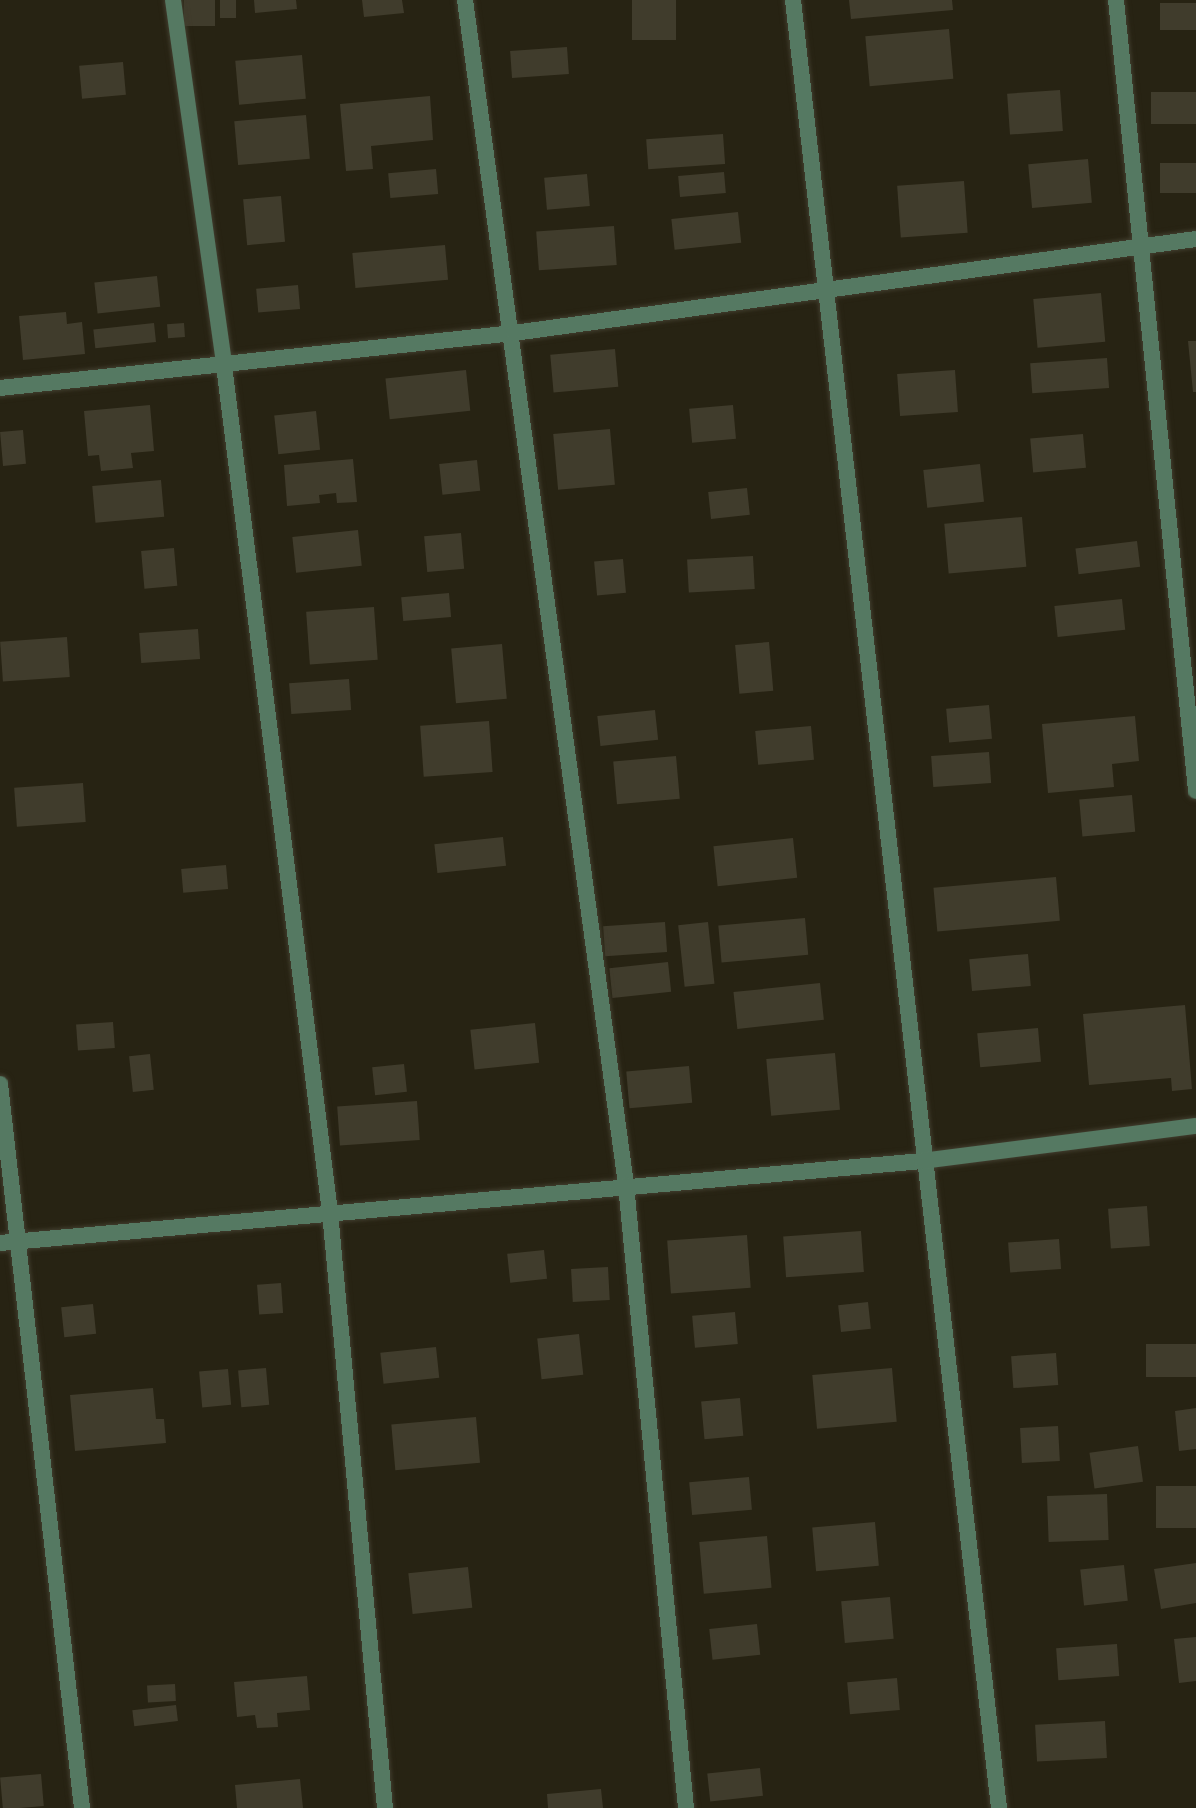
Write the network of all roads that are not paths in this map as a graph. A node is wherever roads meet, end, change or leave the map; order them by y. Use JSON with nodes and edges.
{"nodes":[{"id":1,"x":173,"y":0,"type":"edge"},
{"id":2,"x":465,"y":0,"type":"edge"},
{"id":3,"x":793,"y":0,"type":"edge"},
{"id":4,"x":1116,"y":0,"type":"edge"},
{"id":5,"x":1196,"y":239,"type":"edge"},
{"id":6,"x":1143,"y":246,"type":"junction"},
{"id":7,"x":823,"y":289,"type":"junction"},
{"id":8,"x":514,"y":333,"type":"junction"},
{"id":9,"x":224,"y":365,"type":"junction"},
{"id":10,"x":0,"y":388,"type":"edge"},
{"id":11,"x":1196,"y":791,"type":"edge"},
{"id":12,"x":0,"y":1084,"type":"edge"},
{"id":13,"x":1196,"y":1126,"type":"edge"},
{"id":14,"x":922,"y":1161,"type":"junction"},
{"id":15,"x":626,"y":1185,"type":"junction"},
{"id":16,"x":330,"y":1212,"type":"junction"},
{"id":17,"x":8,"y":1242,"type":"edge"},
{"id":18,"x":82,"y":1808,"type":"edge"},
{"id":19,"x":385,"y":1808,"type":"edge"},
{"id":20,"x":686,"y":1808,"type":"edge"},
{"id":21,"x":999,"y":1808,"type":"edge"}],
"edges":[{"from":1,"to":9,"type":"street"},
{"from":2,"to":8,"type":"street"},
{"from":3,"to":7,"type":"street"},
{"from":4,"to":6,"type":"street"},
{"from":5,"to":6,"type":"street"},
{"from":6,"to":7,"type":"street"},
{"from":6,"to":11,"type":"street"},
{"from":7,"to":8,"type":"street"},
{"from":7,"to":14,"type":"street"},
{"from":8,"to":9,"type":"street"},
{"from":8,"to":15,"type":"street"},
{"from":9,"to":10,"type":"street"},
{"from":9,"to":16,"type":"street"},
{"from":12,"to":17,"type":"street"},
{"from":13,"to":14,"type":"street"},
{"from":14,"to":15,"type":"street"},
{"from":14,"to":21,"type":"street"},
{"from":15,"to":16,"type":"street"},
{"from":15,"to":20,"type":"street"},
{"from":16,"to":17,"type":"street"},
{"from":16,"to":19,"type":"street"},
{"from":17,"to":18,"type":"street"}]}
